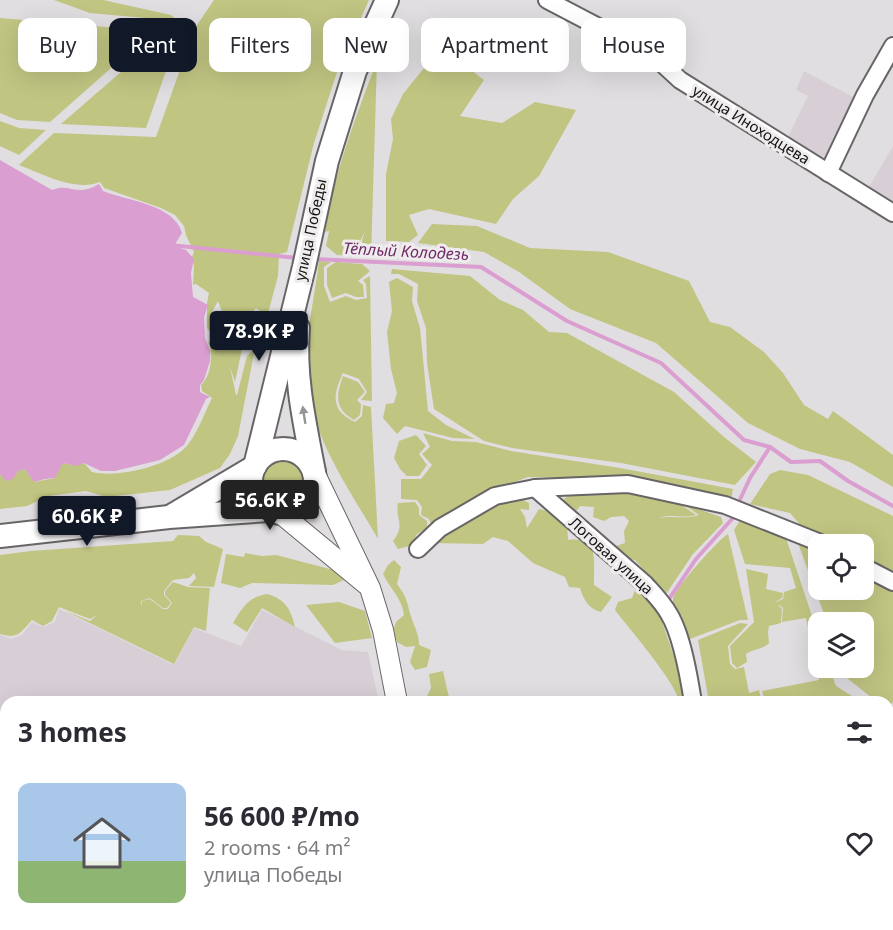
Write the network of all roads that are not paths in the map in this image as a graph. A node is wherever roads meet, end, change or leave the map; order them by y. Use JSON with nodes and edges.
{"nodes":[{"id":1,"x":387,"y":0,"type":"edge"},
{"id":2,"x":547,"y":0,"type":"edge"},
{"id":3,"x":893,"y":46,"type":"edge"},
{"id":4,"x":828,"y":173,"type":"junction"},
{"id":5,"x":893,"y":213,"type":"edge"},
{"id":6,"x":304,"y":267,"type":"junction"},
{"id":7,"x":254,"y":466,"type":"junction"},
{"id":8,"x":314,"y":472,"type":"junction"},
{"id":9,"x":535,"y":488,"type":"junction"},
{"id":10,"x":274,"y":511,"type":"junction"},
{"id":11,"x":169,"y":518,"type":"junction"},
{"id":12,"x":0,"y":536,"type":"edge"},
{"id":13,"x":808,"y":538,"type":"edge"},
{"id":14,"x":418,"y":549,"type":"dead end"},
{"id":15,"x":874,"y":572,"type":"edge"},
{"id":16,"x":893,"y":582,"type":"edge"},
{"id":17,"x":370,"y":588,"type":"junction"},
{"id":18,"x":396,"y":696,"type":"edge"},
{"id":19,"x":692,"y":696,"type":"edge"}],
"edges":[{"from":1,"to":6,"type":"main road","name":"улица Победы"},
{"from":2,"to":4,"type":"street","name":"улица Иноходцева"},
{"from":3,"to":4,"type":"street"},
{"from":4,"to":5,"type":"street","name":"улица Иноходцева"},
{"from":6,"to":7,"type":"main road","name":"улица Победы"},
{"from":8,"to":6,"type":"main road","one_way":true},
{"from":7,"to":8,"type":"main road"},
{"from":7,"to":10,"type":"main road"},
{"from":7,"to":11,"type":"main road"},
{"from":8,"to":10,"type":"main road"},
{"from":8,"to":17,"type":"street"},
{"from":9,"to":13,"type":"street"},
{"from":9,"to":14,"type":"street"},
{"from":9,"to":19,"type":"street","name":"Логовая улица"},
{"from":10,"to":11,"type":"main road"},
{"from":10,"to":17,"type":"street"},
{"from":11,"to":12,"type":"main road"},
{"from":15,"to":16,"type":"street"},
{"from":17,"to":18,"type":"street"}]}
